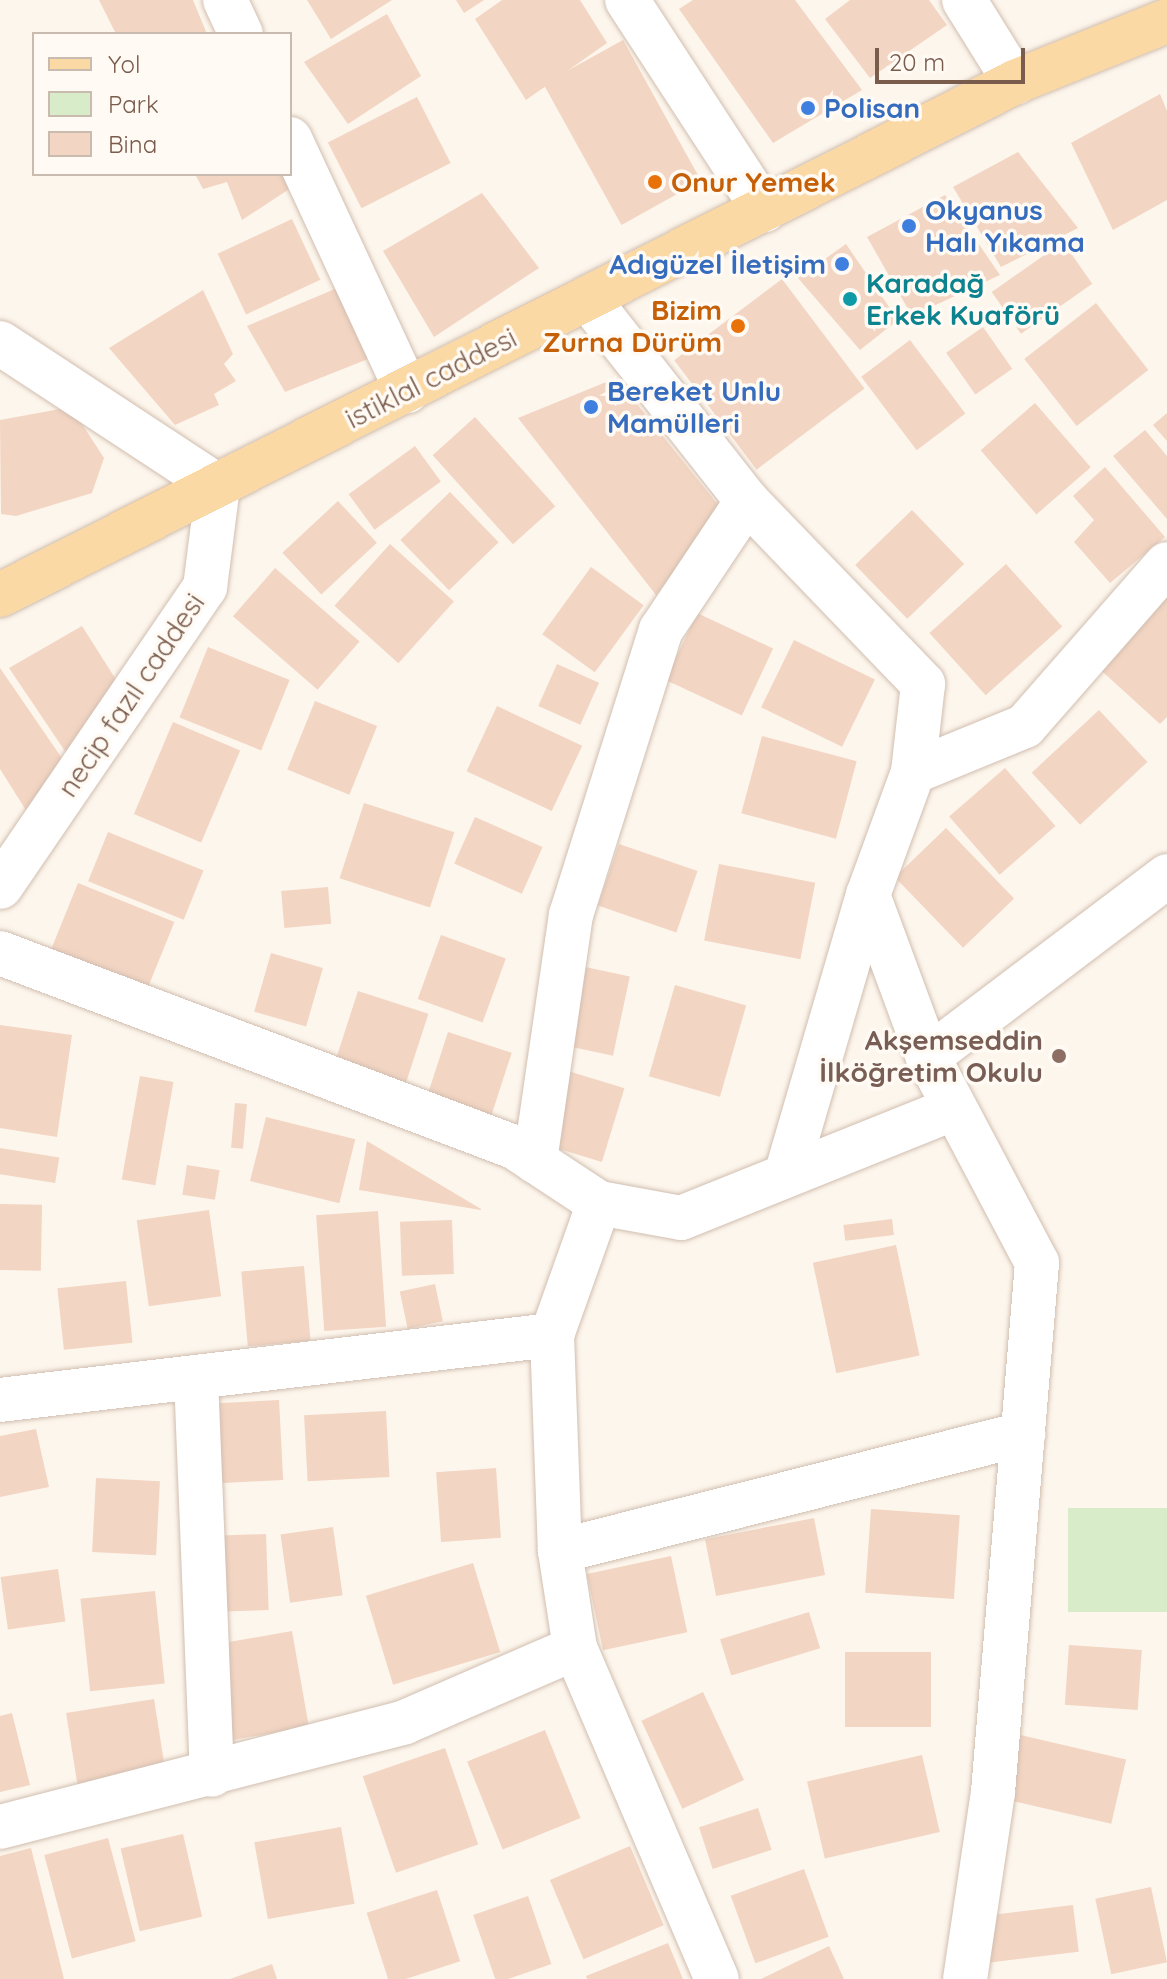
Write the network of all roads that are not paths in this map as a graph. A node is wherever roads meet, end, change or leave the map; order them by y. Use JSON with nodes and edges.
{"nodes":[{"id":1,"x":225,"y":0,"type":"edge"},
{"id":2,"x":627,"y":0,"type":"edge"},
{"id":3,"x":964,"y":0,"type":"edge"},
{"id":4,"x":1167,"y":21,"type":"edge"},
{"id":5,"x":240,"y":32,"type":"edge"},
{"id":6,"x":1015,"y":82,"type":"junction"},
{"id":7,"x":292,"y":143,"type":"edge"},
{"id":8,"x":764,"y":210,"type":"junction"},
{"id":9,"x":588,"y":299,"type":"junction"},
{"id":10,"x":0,"y":343,"type":"edge"},
{"id":11,"x":407,"y":391,"type":"junction"},
{"id":12,"x":218,"y":486,"type":"junction"},
{"id":13,"x":747,"y":501,"type":"junction"},
{"id":14,"x":1167,"y":564,"type":"edge"},
{"id":15,"x":0,"y":595,"type":"edge"},
{"id":16,"x":913,"y":772,"type":"junction"},
{"id":17,"x":1167,"y":876,"type":"edge"},
{"id":18,"x":0,"y":887,"type":"edge"},
{"id":19,"x":868,"y":895,"type":"junction"},
{"id":20,"x":0,"y":953,"type":"edge"},
{"id":21,"x":928,"y":1057,"type":"junction"},
{"id":22,"x":954,"y":1108,"type":"junction"},
{"id":23,"x":535,"y":1161,"type":"junction"},
{"id":24,"x":786,"y":1175,"type":"junction"},
{"id":25,"x":599,"y":1203,"type":"junction"},
{"id":26,"x":552,"y":1335,"type":"junction"},
{"id":27,"x":196,"y":1377,"type":"junction"},
{"id":28,"x":0,"y":1400,"type":"edge"},
{"id":29,"x":1023,"y":1434,"type":"junction"},
{"id":30,"x":560,"y":1551,"type":"junction"},
{"id":31,"x":575,"y":1648,"type":"junction"},
{"id":32,"x":212,"y":1775,"type":"junction"},
{"id":33,"x":0,"y":1827,"type":"edge"},
{"id":34,"x":717,"y":1979,"type":"edge"},
{"id":35,"x":965,"y":1979,"type":"edge"}],
"edges":[{"from":1,"to":5,"type":"street"},
{"from":2,"to":8,"type":"street"},
{"from":3,"to":6,"type":"street"},
{"from":4,"to":6,"type":"main road","name":"istiklal caddesi"},
{"from":6,"to":8,"type":"main road","name":"istiklal caddesi"},
{"from":7,"to":11,"type":"street"},
{"from":8,"to":9,"type":"main road","name":"istiklal caddesi"},
{"from":9,"to":11,"type":"main road","name":"istiklal caddesi"},
{"from":9,"to":13,"type":"street"},
{"from":10,"to":12,"type":"street"},
{"from":11,"to":12,"type":"main road","name":"istiklal caddesi"},
{"from":12,"to":15,"type":"main road","name":"istiklal caddesi"},
{"from":12,"to":18,"type":"street","name":"necip fazıl caddesi"},
{"from":13,"to":16,"type":"street"},
{"from":13,"to":23,"type":"street"},
{"from":14,"to":16,"type":"street"},
{"from":16,"to":19,"type":"street"},
{"from":17,"to":21,"type":"street"},
{"from":19,"to":21,"type":"street"},
{"from":19,"to":24,"type":"street"},
{"from":20,"to":23,"type":"street"},
{"from":21,"to":22,"type":"street"},
{"from":22,"to":24,"type":"street"},
{"from":22,"to":29,"type":"street"},
{"from":23,"to":25,"type":"street"},
{"from":24,"to":25,"type":"street"},
{"from":25,"to":26,"type":"street"},
{"from":26,"to":27,"type":"street"},
{"from":26,"to":30,"type":"street"},
{"from":27,"to":28,"type":"street"},
{"from":27,"to":32,"type":"street"},
{"from":29,"to":30,"type":"street"},
{"from":29,"to":35,"type":"street"},
{"from":30,"to":31,"type":"street"},
{"from":31,"to":32,"type":"street"},
{"from":31,"to":34,"type":"street"},
{"from":32,"to":33,"type":"street"}]}
